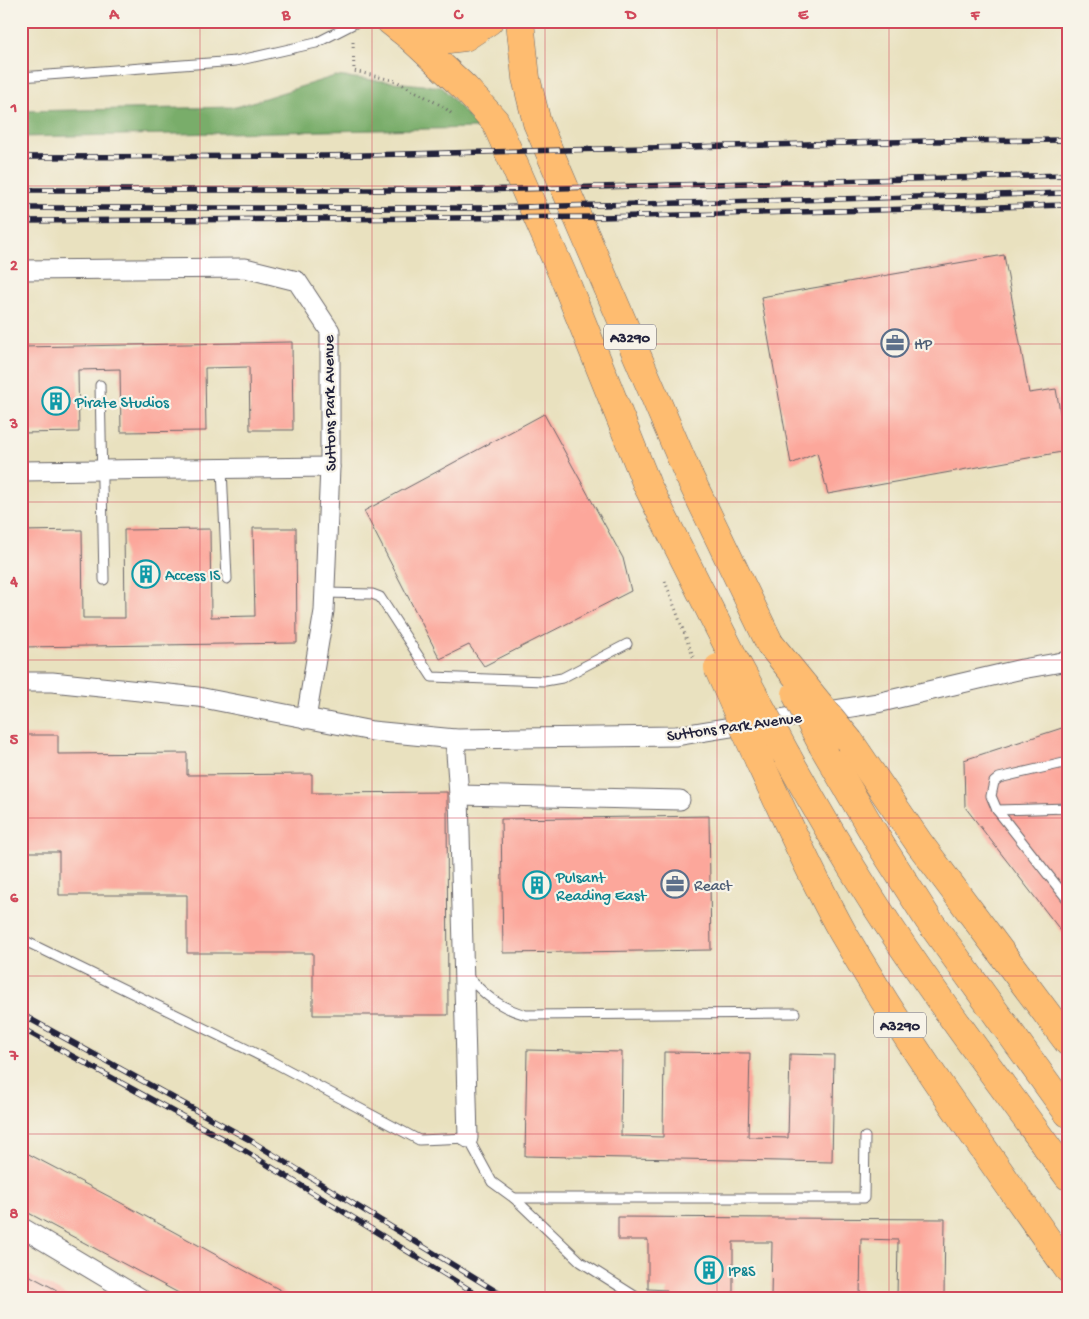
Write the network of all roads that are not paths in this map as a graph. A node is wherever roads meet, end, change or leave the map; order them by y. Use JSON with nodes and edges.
{"nodes":[{"id":1,"x":489,"y":21,"type":"edge"},
{"id":2,"x":520,"y":21,"type":"edge"},
{"id":3,"x":355,"y":23,"type":"edge"},
{"id":4,"x":399,"y":29,"type":"edge"},
{"id":5,"x":21,"y":77,"type":"edge"},
{"id":6,"x":21,"y":270,"type":"edge"},
{"id":7,"x":100,"y":385,"type":"dead end"},
{"id":8,"x":330,"y":467,"type":"junction"},
{"id":9,"x":222,"y":469,"type":"junction"},
{"id":10,"x":102,"y":470,"type":"junction"},
{"id":11,"x":21,"y":471,"type":"edge"},
{"id":12,"x":227,"y":579,"type":"dead end"},
{"id":13,"x":104,"y":580,"type":"dead end"},
{"id":14,"x":325,"y":593,"type":"junction"},
{"id":15,"x":627,"y":644,"type":"dead end"},
{"id":16,"x":770,"y":644,"type":"junction"},
{"id":17,"x":1068,"y":662,"type":"edge"},
{"id":18,"x":717,"y":665,"type":"junction"},
{"id":19,"x":21,"y":682,"type":"edge"},
{"id":20,"x":306,"y":719,"type":"junction"},
{"id":21,"x":455,"y":739,"type":"junction"},
{"id":22,"x":1068,"y":762,"type":"edge"},
{"id":23,"x":459,"y":796,"type":"junction"},
{"id":24,"x":680,"y":800,"type":"dead end"},
{"id":25,"x":1068,"y":808,"type":"edge"},
{"id":26,"x":997,"y":810,"type":"junction"},
{"id":27,"x":1068,"y":900,"type":"edge"},
{"id":28,"x":21,"y":939,"type":"edge"},
{"id":29,"x":464,"y":974,"type":"junction"},
{"id":30,"x":795,"y":1013,"type":"dead end"},
{"id":31,"x":1068,"y":1042,"type":"edge"},
{"id":32,"x":1068,"y":1113,"type":"edge"},
{"id":33,"x":865,"y":1137,"type":"dead end"},
{"id":34,"x":468,"y":1138,"type":"junction"},
{"id":35,"x":1068,"y":1176,"type":"edge"},
{"id":36,"x":514,"y":1198,"type":"junction"},
{"id":37,"x":21,"y":1227,"type":"edge"},
{"id":38,"x":1068,"y":1269,"type":"edge"},
{"id":39,"x":140,"y":1298,"type":"edge"},
{"id":40,"x":638,"y":1298,"type":"edge"}],
"edges":[{"from":1,"to":4,"type":"main road"},
{"from":2,"to":16,"type":"main road","number":"A3290"},
{"from":3,"to":5,"type":"lane"},
{"from":4,"to":18,"type":"main road","number":"A3290"},
{"from":6,"to":8,"type":"street","name":"Suttons Park Avenue"},
{"from":7,"to":10,"type":"lane"},
{"from":8,"to":9,"type":"street"},
{"from":8,"to":14,"type":"street","name":"Suttons Park Avenue"},
{"from":9,"to":10,"type":"street"},
{"from":9,"to":12,"type":"lane"},
{"from":10,"to":11,"type":"street"},
{"from":10,"to":13,"type":"lane"},
{"from":14,"to":15,"type":"lane"},
{"from":14,"to":20,"type":"street","name":"Suttons Park Avenue"},
{"from":16,"to":31,"type":"main road","number":"A3290","bridge":true},
{"from":16,"to":32,"type":"main road","number":"A3290","bridge":true},
{"from":17,"to":21,"type":"street","name":"Suttons Park Avenue"},
{"from":18,"to":35,"type":"main road","number":"A3290","bridge":true},
{"from":18,"to":38,"type":"main road","number":"A3290","bridge":true},
{"from":19,"to":20,"type":"street","name":"Suttons Park Avenue"},
{"from":20,"to":21,"type":"street","name":"Suttons Park Avenue"},
{"from":21,"to":23,"type":"street"},
{"from":22,"to":26,"type":"lane"},
{"from":23,"to":24,"type":"street"},
{"from":23,"to":29,"type":"street"},
{"from":25,"to":26,"type":"lane"},
{"from":26,"to":27,"type":"lane"},
{"from":28,"to":34,"type":"lane"},
{"from":29,"to":30,"type":"lane"},
{"from":29,"to":34,"type":"street"},
{"from":33,"to":36,"type":"lane"},
{"from":34,"to":36,"type":"lane"},
{"from":36,"to":40,"type":"lane"},
{"from":37,"to":39,"type":"street"}]}
